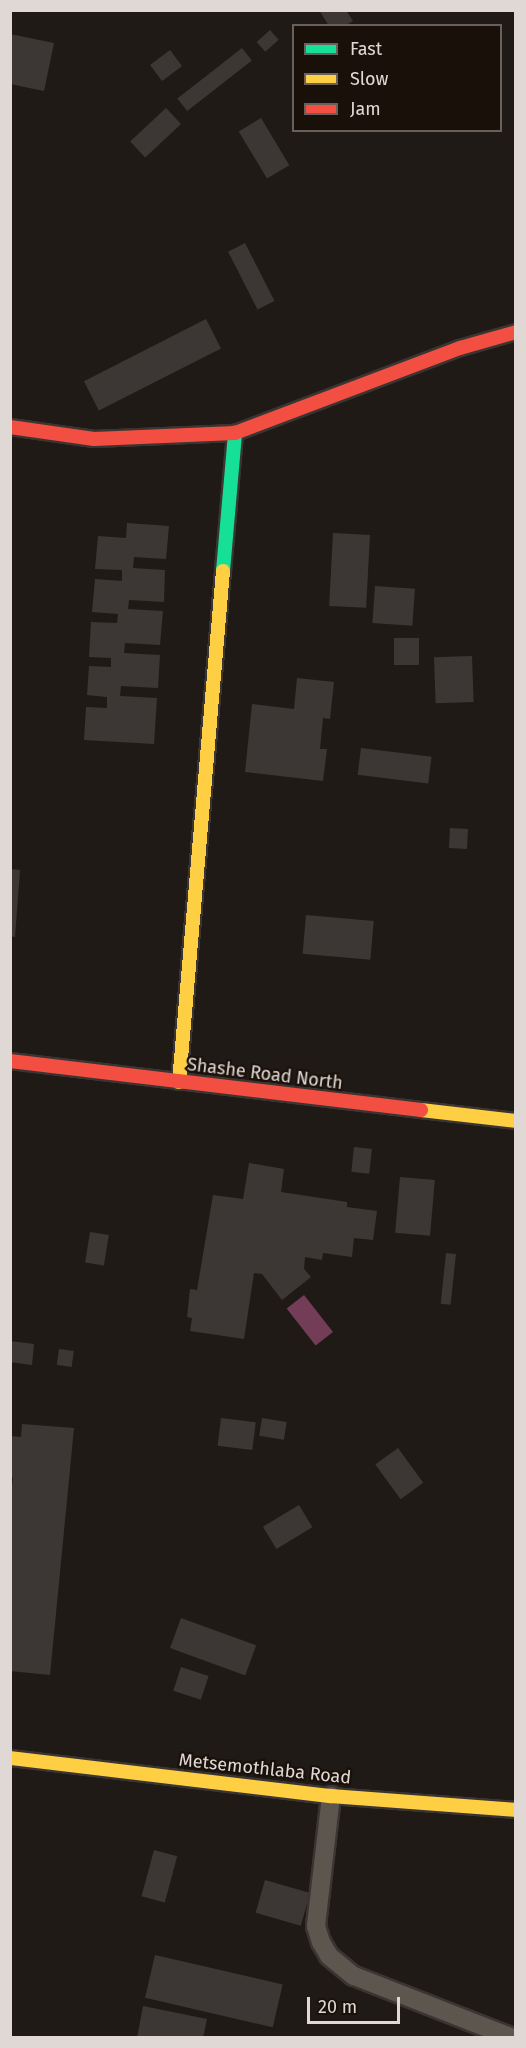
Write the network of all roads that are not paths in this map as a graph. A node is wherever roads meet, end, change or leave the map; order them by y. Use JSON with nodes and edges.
{"nodes":[{"id":1,"x":516,"y":332,"type":"edge"},
{"id":2,"x":10,"y":427,"type":"edge"},
{"id":3,"x":235,"y":433,"type":"junction"},
{"id":4,"x":10,"y":1061,"type":"edge"},
{"id":5,"x":178,"y":1082,"type":"junction"},
{"id":6,"x":516,"y":1121,"type":"edge"},
{"id":7,"x":10,"y":1758,"type":"edge"},
{"id":8,"x":331,"y":1796,"type":"junction"},
{"id":9,"x":516,"y":1810,"type":"edge"},
{"id":10,"x":513,"y":2037,"type":"edge"}],
"edges":[{"from":1,"to":3,"type":"street"},
{"from":2,"to":3,"type":"street"},
{"from":3,"to":5,"type":"street"},
{"from":4,"to":5,"type":"street","name":"Shashe Road North"},
{"from":5,"to":6,"type":"street","name":"Shashe Road North"},
{"from":7,"to":8,"type":"street","name":"Metsemothlaba Road"},
{"from":8,"to":9,"type":"street","name":"Metsemothlaba Road"},
{"from":8,"to":10,"type":"lane"}]}
